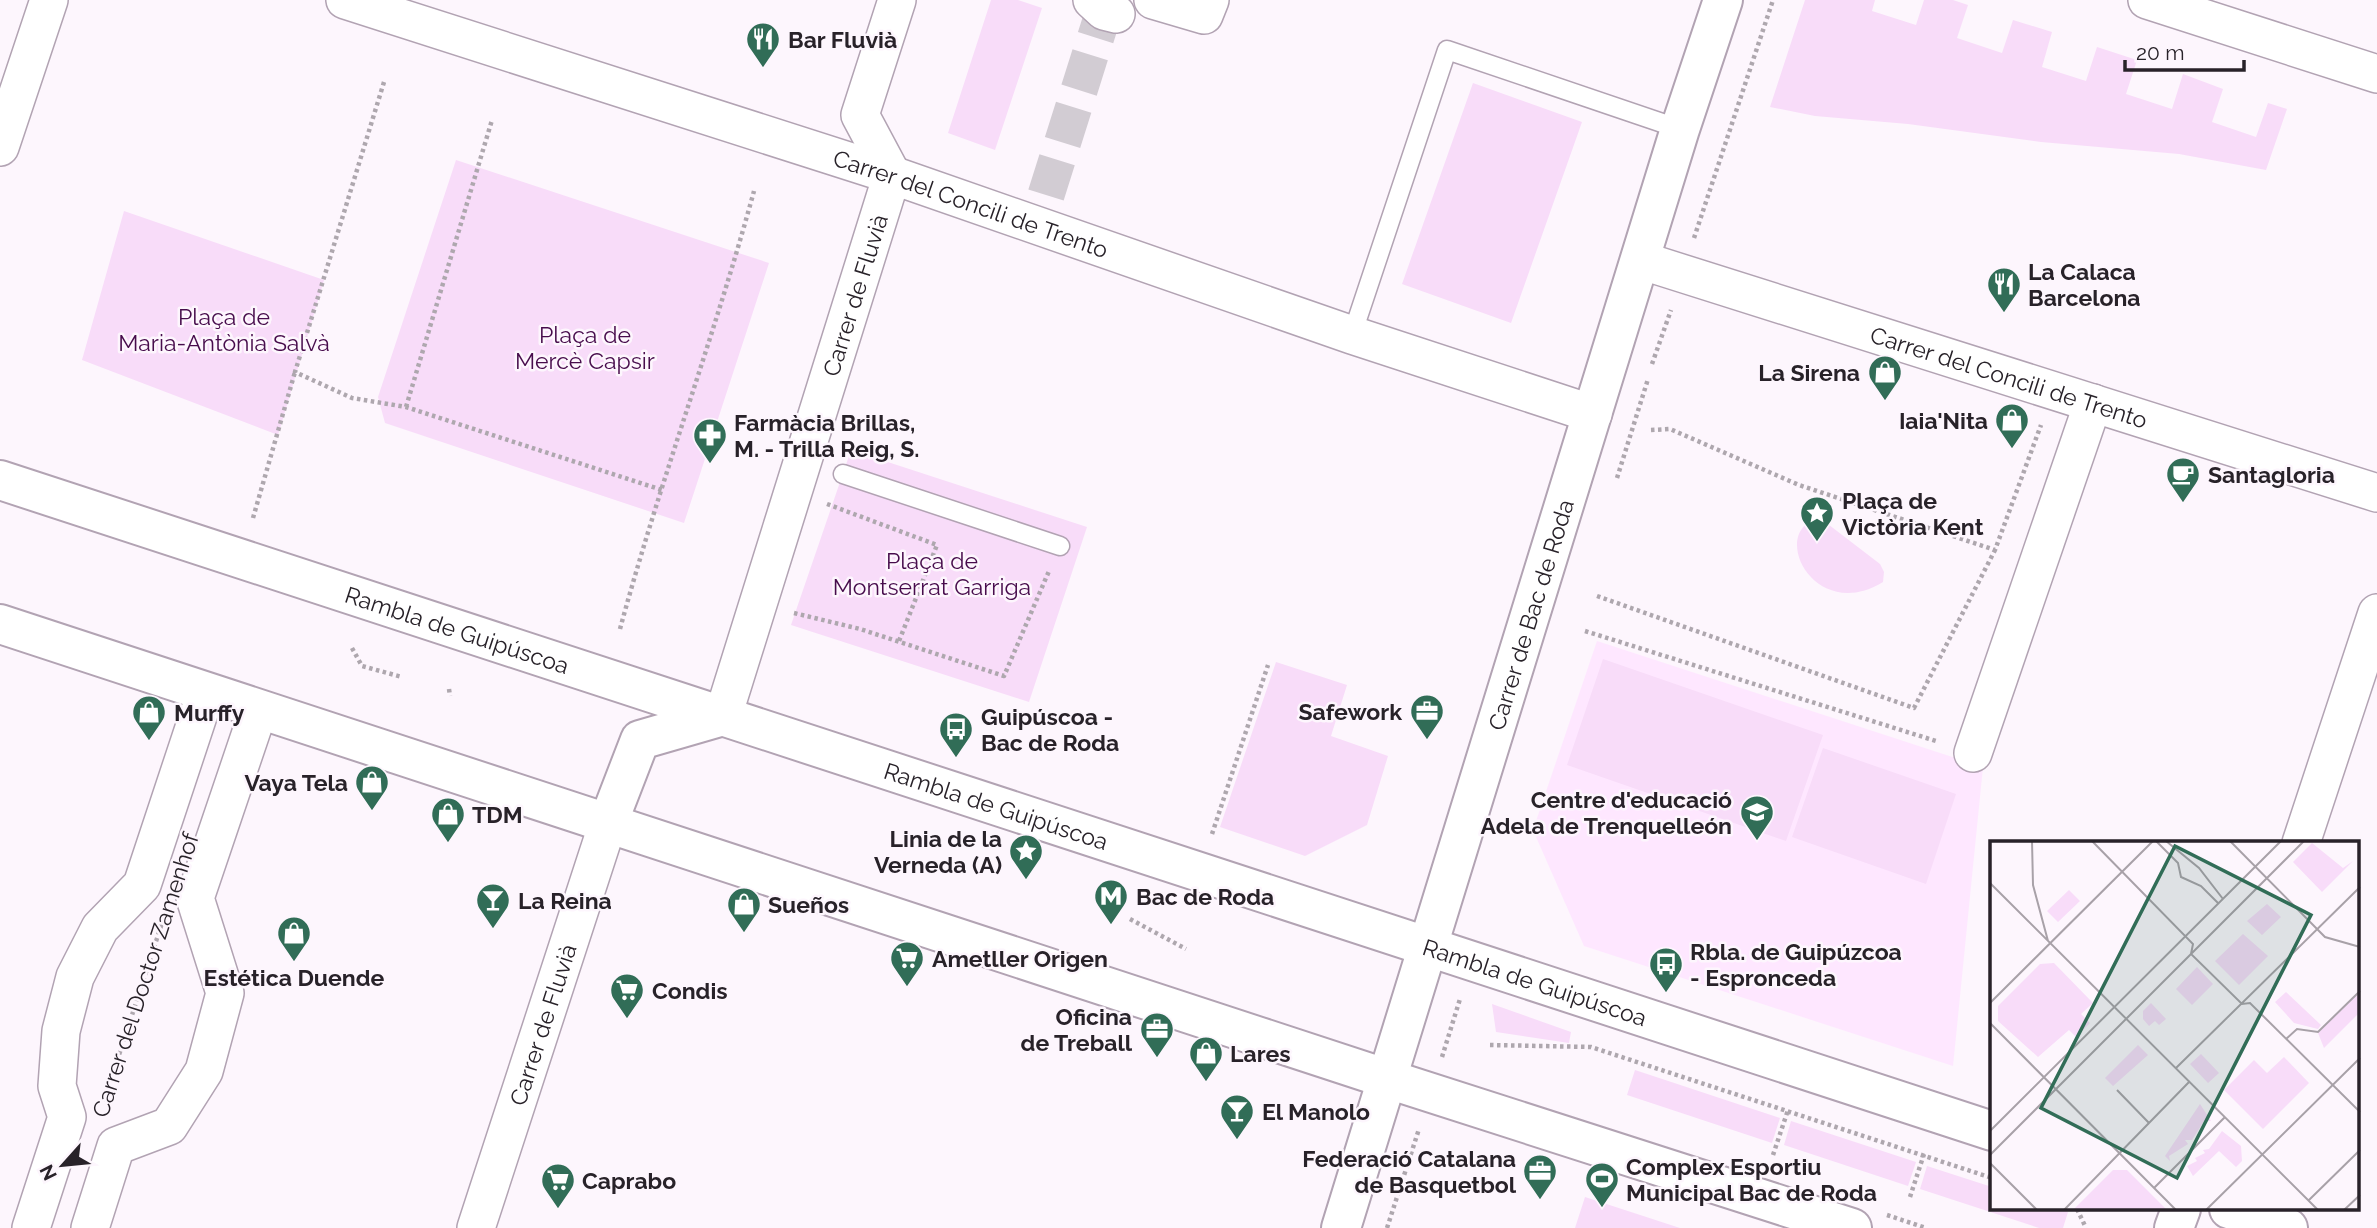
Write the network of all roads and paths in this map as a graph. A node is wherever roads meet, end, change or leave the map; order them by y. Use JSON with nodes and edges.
{"nodes":[{"id":1,"x":48,"y":0,"type":"edge"},
{"id":2,"x":345,"y":0,"type":"edge"},
{"id":3,"x":897,"y":0,"type":"edge"},
{"id":4,"x":1153,"y":0,"type":"edge"},
{"id":5,"x":1723,"y":0,"type":"edge"},
{"id":6,"x":1773,"y":0,"type":"edge"},
{"id":7,"x":2147,"y":0,"type":"edge"},
{"id":8,"x":1200,"y":18,"type":"edge"},
{"id":9,"x":2377,"y":74,"type":"edge"},
{"id":10,"x":384,"y":82,"type":"dead end"},
{"id":11,"x":492,"y":120,"type":"dead end"},
{"id":12,"x":1680,"y":129,"type":"junction"},
{"id":13,"x":0,"y":147,"type":"edge"},
{"id":14,"x":892,"y":174,"type":"junction"},
{"id":15,"x":1713,"y":179,"type":"dead end"},
{"id":16,"x":754,"y":191,"type":"dead end"},
{"id":17,"x":1640,"y":260,"type":"junction"},
{"id":18,"x":1352,"y":335,"type":"junction"},
{"id":19,"x":295,"y":372,"type":"junction"},
{"id":20,"x":2094,"y":403,"type":"junction"},
{"id":21,"x":406,"y":407,"type":"junction"},
{"id":22,"x":1593,"y":414,"type":"junction"},
{"id":23,"x":2041,"y":424,"type":"dead end"},
{"id":24,"x":1651,"y":430,"type":"dead end"},
{"id":25,"x":843,"y":474,"type":"dead end"},
{"id":26,"x":0,"y":480,"type":"edge"},
{"id":27,"x":662,"y":490,"type":"junction"},
{"id":28,"x":2377,"y":493,"type":"edge"},
{"id":29,"x":832,"y":506,"type":"dead end"},
{"id":30,"x":253,"y":519,"type":"dead end"},
{"id":31,"x":1060,"y":546,"type":"joint"},
{"id":32,"x":1995,"y":550,"type":"junction"},
{"id":33,"x":1597,"y":596,"type":"dead end"},
{"id":34,"x":2377,"y":613,"type":"edge"},
{"id":35,"x":795,"y":614,"type":"dead end"},
{"id":36,"x":0,"y":624,"type":"edge"},
{"id":37,"x":620,"y":629,"type":"dead end"},
{"id":38,"x":1585,"y":631,"type":"dead end"},
{"id":39,"x":899,"y":641,"type":"junction"},
{"id":40,"x":352,"y":648,"type":"dead end"},
{"id":41,"x":1268,"y":666,"type":"dead end"},
{"id":42,"x":402,"y":677,"type":"dead end"},
{"id":43,"x":449,"y":689,"type":"dead end"},
{"id":44,"x":206,"y":692,"type":"junction"},
{"id":45,"x":450,"y":696,"type":"dead end"},
{"id":46,"x":259,"y":709,"type":"junction"},
{"id":47,"x":723,"y":716,"type":"junction"},
{"id":48,"x":1973,"y":753,"type":"joint"},
{"id":49,"x":608,"y":823,"type":"junction"},
{"id":50,"x":2302,"y":841,"type":"edge"},
{"id":51,"x":1200,"y":872,"type":"junction"},
{"id":52,"x":166,"y":910,"type":"dead end"},
{"id":53,"x":1130,"y":919,"type":"dead end"},
{"id":54,"x":1430,"y":946,"type":"junction"},
{"id":55,"x":1186,"y":949,"type":"dead end"},
{"id":56,"x":1490,"y":1045,"type":"dead end"},
{"id":57,"x":1388,"y":1079,"type":"junction"},
{"id":58,"x":103,"y":1106,"type":"dead end"},
{"id":59,"x":1788,"y":1110,"type":"junction"},
{"id":60,"x":1990,"y":1130,"type":"edge"},
{"id":61,"x":1924,"y":1154,"type":"junction"},
{"id":62,"x":1773,"y":1155,"type":"dead end"},
{"id":63,"x":1990,"y":1177,"type":"edge"},
{"id":64,"x":1910,"y":1197,"type":"dead end"},
{"id":65,"x":2078,"y":1210,"type":"edge"},
{"id":66,"x":2181,"y":1210,"type":"edge"},
{"id":67,"x":2232,"y":1210,"type":"edge"},
{"id":68,"x":31,"y":1228,"type":"edge"},
{"id":69,"x":90,"y":1228,"type":"edge"},
{"id":70,"x":476,"y":1228,"type":"edge"},
{"id":71,"x":1341,"y":1228,"type":"edge"},
{"id":72,"x":1852,"y":1228,"type":"edge"},
{"id":73,"x":2087,"y":1228,"type":"edge"},
{"id":74,"x":2175,"y":1228,"type":"edge"},
{"id":75,"x":2288,"y":1228,"type":"edge"}],
"edges":[{"from":1,"to":13,"type":"street"},
{"from":2,"to":14,"type":"street","name":"Carrer del Concili de Trento"},
{"from":3,"to":14,"type":"street"},
{"from":4,"to":8,"type":"street"},
{"from":5,"to":12,"type":"street","name":"Carrer de Bac de Roda"},
{"from":6,"to":15,"type":"path"},
{"from":7,"to":9,"type":"street"},
{"from":10,"to":19,"type":"path"},
{"from":11,"to":21,"type":"path"},
{"from":12,"to":17,"type":"street","name":"Carrer de Bac de Roda"},
{"from":12,"to":18,"type":"lane"},
{"from":14,"to":18,"type":"street","name":"Carrer del Concili de Trento"},
{"from":14,"to":47,"type":"street","name":"Carrer de Fluvià"},
{"from":16,"to":27,"type":"path"},
{"from":17,"to":20,"type":"street","name":"Carrer del Concili de Trento"},
{"from":17,"to":22,"type":"street","name":"Carrer de Bac de Roda"},
{"from":18,"to":22,"type":"street","name":"Carrer del Concili de Trento"},
{"from":19,"to":21,"type":"path"},
{"from":19,"to":30,"type":"path"},
{"from":20,"to":28,"type":"street","name":"Carrer del Concili de Trento"},
{"from":20,"to":48,"type":"street"},
{"from":21,"to":27,"type":"path"},
{"from":22,"to":54,"type":"street","name":"Carrer de Bac de Roda"},
{"from":23,"to":32,"type":"path"},
{"from":24,"to":32,"type":"path"},
{"from":25,"to":31,"type":"lane"},
{"from":26,"to":47,"type":"street","name":"Rambla de Guipúscoa"},
{"from":27,"to":37,"type":"path"},
{"from":29,"to":39,"type":"path"},
{"from":31,"to":39,"type":"path"},
{"from":32,"to":33,"type":"path"},
{"from":34,"to":50,"type":"street"},
{"from":35,"to":39,"type":"path"},
{"from":36,"to":44,"type":"street"},
{"from":38,"to":48,"type":"path"},
{"from":40,"to":42,"type":"path"},
{"from":41,"to":51,"type":"path"},
{"from":43,"to":45,"type":"path"},
{"from":44,"to":46,"type":"street"},
{"from":44,"to":68,"type":"street","name":"Carrer del Doctor Zamenhof"},
{"from":46,"to":49,"type":"street"},
{"from":46,"to":69,"type":"street","name":"Carrer del Doctor Zamenhof"},
{"from":47,"to":49,"type":"street"},
{"from":47,"to":51,"type":"street","name":"Rambla de Guipúscoa"},
{"from":49,"to":57,"type":"street"},
{"from":49,"to":70,"type":"street","name":"Carrer de Fluvià"},
{"from":51,"to":54,"type":"street","name":"Rambla de Guipúscoa"},
{"from":52,"to":58,"type":"path","name":"Carrer del Doctor Zamenhof"},
{"from":53,"to":55,"type":"path"},
{"from":54,"to":57,"type":"street","name":"Carrer de Bac de Roda"},
{"from":54,"to":60,"type":"street","name":"Rambla de Guipúscoa"},
{"from":56,"to":59,"type":"path","name":"Rambla de Guipúscoa"},
{"from":57,"to":71,"type":"street","name":"Carrer de Bac de Roda"},
{"from":57,"to":72,"type":"street"},
{"from":59,"to":61,"type":"path","name":"Rambla de Guipúscoa"},
{"from":59,"to":62,"type":"path"},
{"from":61,"to":63,"type":"path","name":"Rambla de Guipúscoa"},
{"from":61,"to":64,"type":"path"},
{"from":65,"to":73,"type":"path"},
{"from":66,"to":74,"type":"street"},
{"from":67,"to":75,"type":"street"}]}
